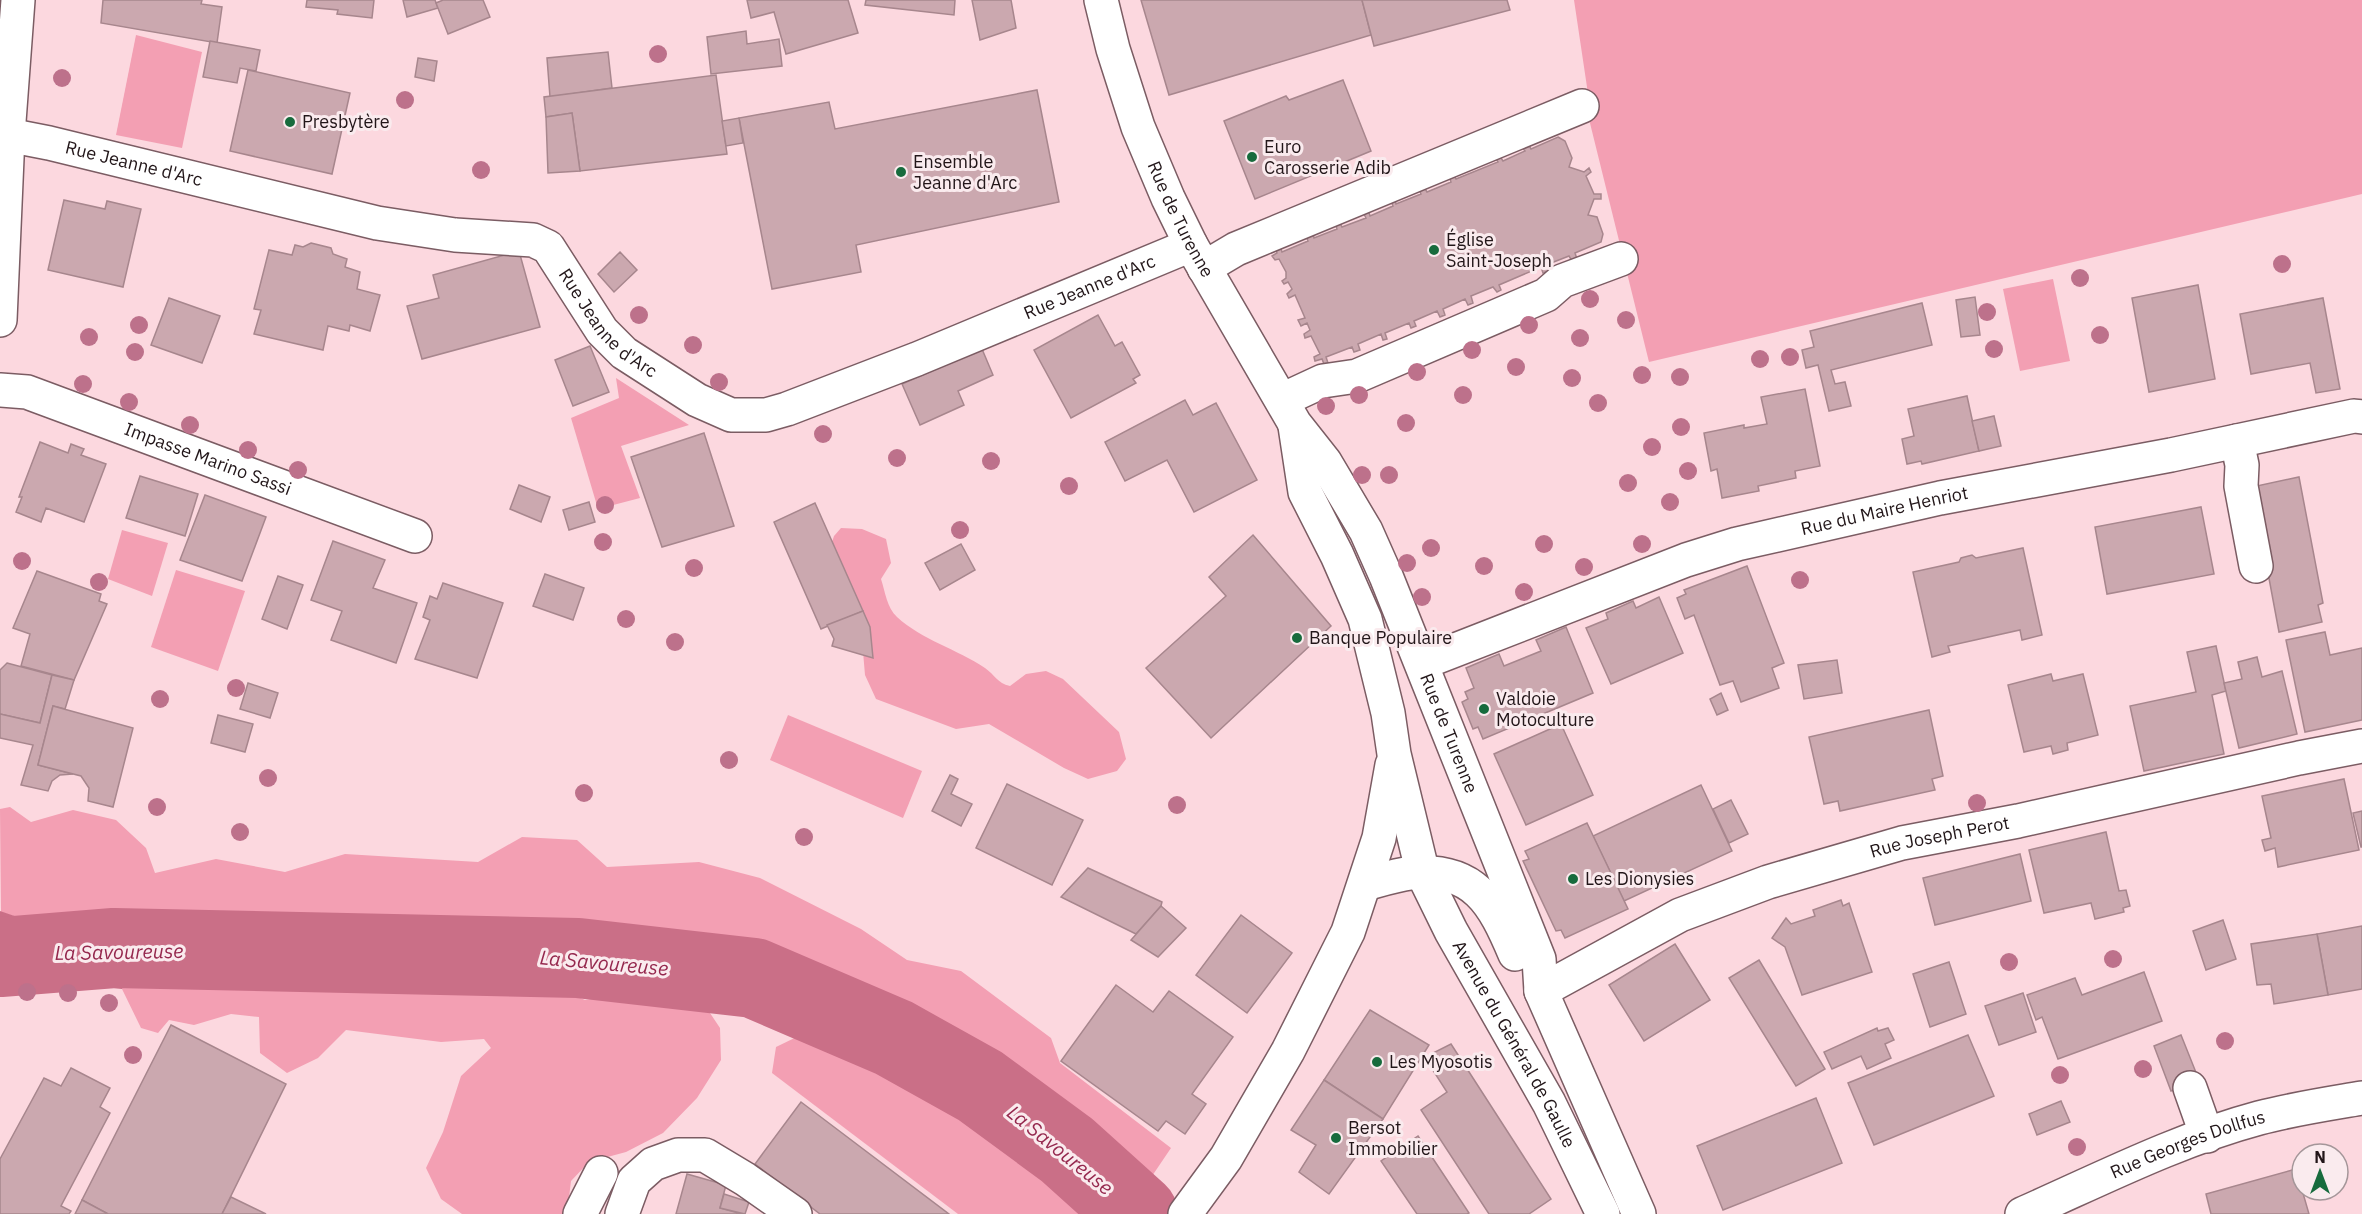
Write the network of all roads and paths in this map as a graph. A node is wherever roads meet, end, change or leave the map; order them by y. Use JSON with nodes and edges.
{"nodes":[{"id":1,"x":18,"y":0,"type":"edge"},
{"id":2,"x":1101,"y":0,"type":"edge"},
{"id":3,"x":1582,"y":106,"type":"dead end"},
{"id":4,"x":8,"y":135,"type":"junction"},
{"id":5,"x":1198,"y":256,"type":"junction"},
{"id":6,"x":1621,"y":259,"type":"dead end"},
{"id":7,"x":0,"y":320,"type":"edge"},
{"id":8,"x":0,"y":390,"type":"edge"},
{"id":9,"x":1288,"y":412,"type":"junction"},
{"id":10,"x":2362,"y":417,"type":"edge"},
{"id":11,"x":2237,"y":441,"type":"junction"},
{"id":12,"x":415,"y":536,"type":"dead end"},
{"id":13,"x":2256,"y":566,"type":"dead end"},
{"id":14,"x":1422,"y":663,"type":"junction"},
{"id":15,"x":2362,"y":746,"type":"edge"},
{"id":16,"x":1394,"y":754,"type":"junction"},
{"id":17,"x":1423,"y":874,"type":"junction"},
{"id":18,"x":1365,"y":884,"type":"junction"},
{"id":19,"x":1541,"y":991,"type":"junction"},
{"id":20,"x":2190,"y":1088,"type":"dead end"},
{"id":21,"x":2362,"y":1098,"type":"edge"},
{"id":22,"x":2207,"y":1136,"type":"junction"},
{"id":23,"x":601,"y":1173,"type":"dead end"},
{"id":24,"x":580,"y":1214,"type":"edge"},
{"id":25,"x":622,"y":1214,"type":"edge"},
{"id":26,"x":795,"y":1214,"type":"edge"},
{"id":27,"x":1185,"y":1214,"type":"edge"},
{"id":28,"x":1603,"y":1214,"type":"edge"},
{"id":29,"x":1639,"y":1214,"type":"edge"},
{"id":30,"x":2022,"y":1214,"type":"edge"}],
"edges":[{"from":1,"to":4,"type":"street"},
{"from":2,"to":5,"type":"street","name":"Rue de Turenne"},
{"from":3,"to":5,"type":"street","name":"Rue Jeanne d'Arc"},
{"from":4,"to":5,"type":"street","name":"Rue Jeanne d'Arc"},
{"from":4,"to":7,"type":"street"},
{"from":5,"to":9,"type":"street","name":"Rue de Turenne"},
{"from":6,"to":9,"type":"street"},
{"from":8,"to":12,"type":"street","name":"Impasse Marino Sassi"},
{"from":9,"to":14,"type":"street","name":"Rue de Turenne"},
{"from":9,"to":16,"type":"street","name":"Rue de Turenne"},
{"from":10,"to":11,"type":"street","name":"Rue du Maire Henriot"},
{"from":11,"to":13,"type":"street"},
{"from":11,"to":14,"type":"street","name":"Rue du Maire Henriot"},
{"from":14,"to":19,"type":"street","name":"Rue de Turenne"},
{"from":15,"to":19,"type":"street","name":"Rue Joseph Perot"},
{"from":16,"to":17,"type":"street","name":"Avenue du Général de Gaulle"},
{"from":16,"to":18,"type":"street"},
{"from":17,"to":18,"type":"street"},
{"from":17,"to":19,"type":"street"},
{"from":17,"to":28,"type":"street","name":"Avenue du Général de Gaulle"},
{"from":18,"to":27,"type":"street"},
{"from":19,"to":29,"type":"street","name":"Avenue du Général de Gaulle"},
{"from":20,"to":22,"type":"street"},
{"from":21,"to":22,"type":"street","name":"Rue Georges Dollfus"},
{"from":22,"to":30,"type":"street","name":"Rue Georges Dollfus"},
{"from":23,"to":24,"type":"street"},
{"from":25,"to":26,"type":"street"}]}
